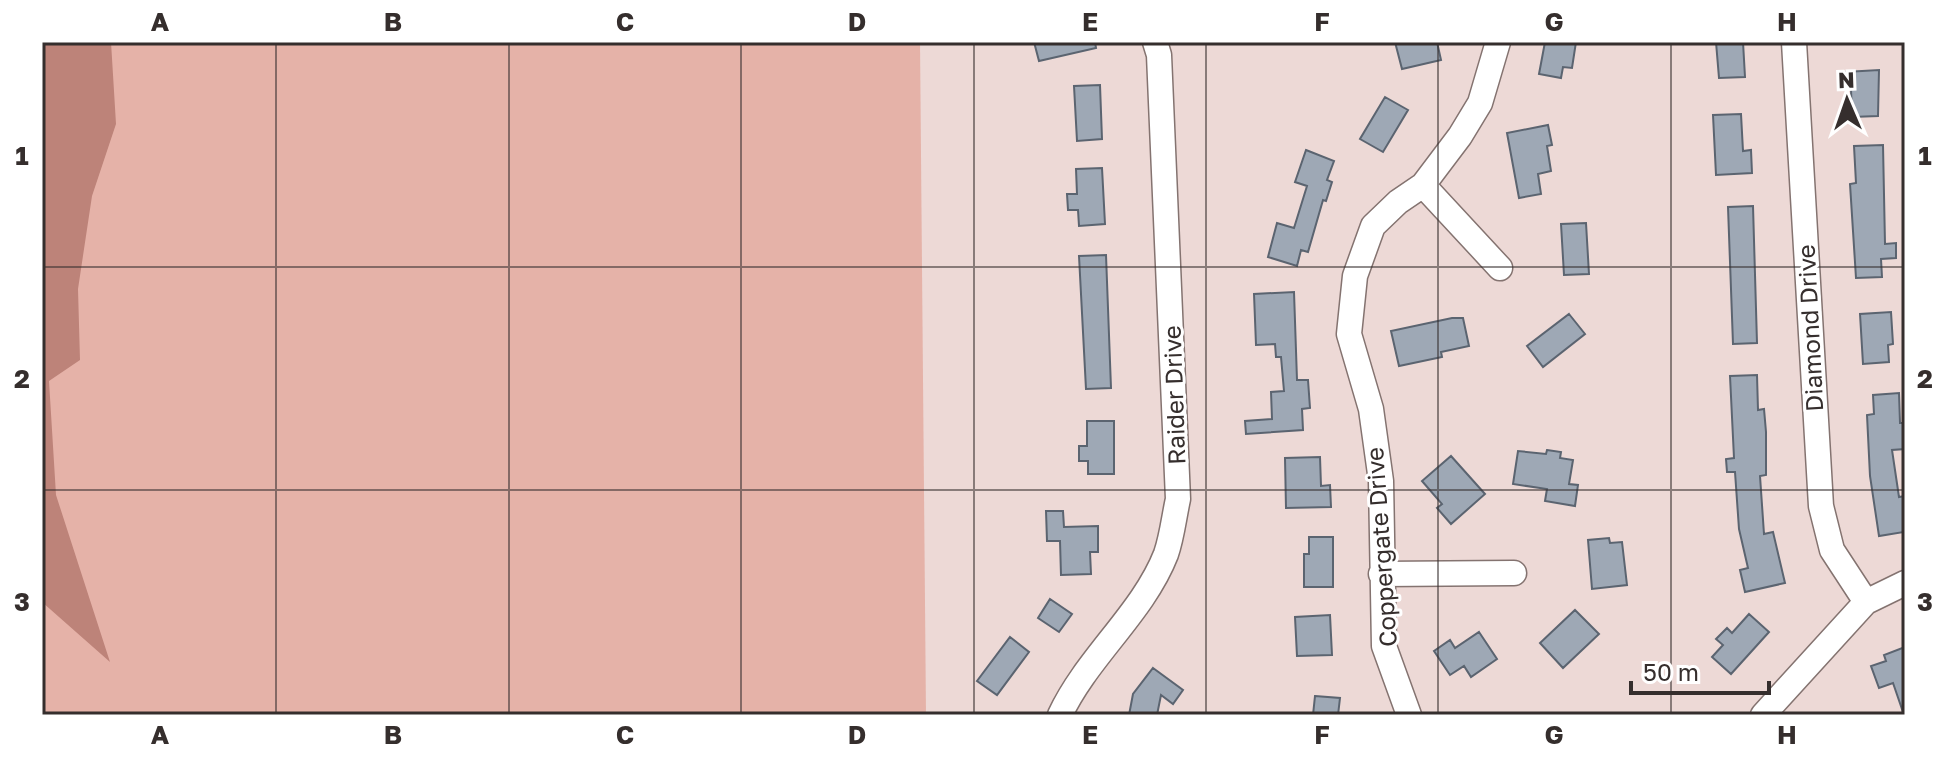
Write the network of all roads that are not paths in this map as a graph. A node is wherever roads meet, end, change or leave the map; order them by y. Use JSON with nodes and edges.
{"nodes":[{"id":1,"x":1155,"y":42,"type":"edge"},
{"id":2,"x":1498,"y":42,"type":"edge"},
{"id":3,"x":1794,"y":42,"type":"edge"},
{"id":4,"x":1423,"y":185,"type":"junction"},
{"id":5,"x":1500,"y":268,"type":"dead end"},
{"id":6,"x":1514,"y":573,"type":"dead end"},
{"id":7,"x":1381,"y":574,"type":"junction"},
{"id":8,"x":1905,"y":583,"type":"edge"},
{"id":9,"x":1866,"y":602,"type":"junction"},
{"id":10,"x":1060,"y":715,"type":"edge"},
{"id":11,"x":1409,"y":715,"type":"edge"},
{"id":12,"x":1763,"y":715,"type":"edge"}],
"edges":[{"from":1,"to":10,"type":"street","name":"Raider Drive"},
{"from":2,"to":4,"type":"street","name":"Coppergate Drive"},
{"from":3,"to":9,"type":"street","name":"Diamond Drive"},
{"from":4,"to":5,"type":"street"},
{"from":4,"to":7,"type":"street","name":"Coppergate Drive"},
{"from":6,"to":7,"type":"street"},
{"from":7,"to":11,"type":"street","name":"Coppergate Drive"},
{"from":8,"to":9,"type":"street"},
{"from":9,"to":12,"type":"street"}]}
